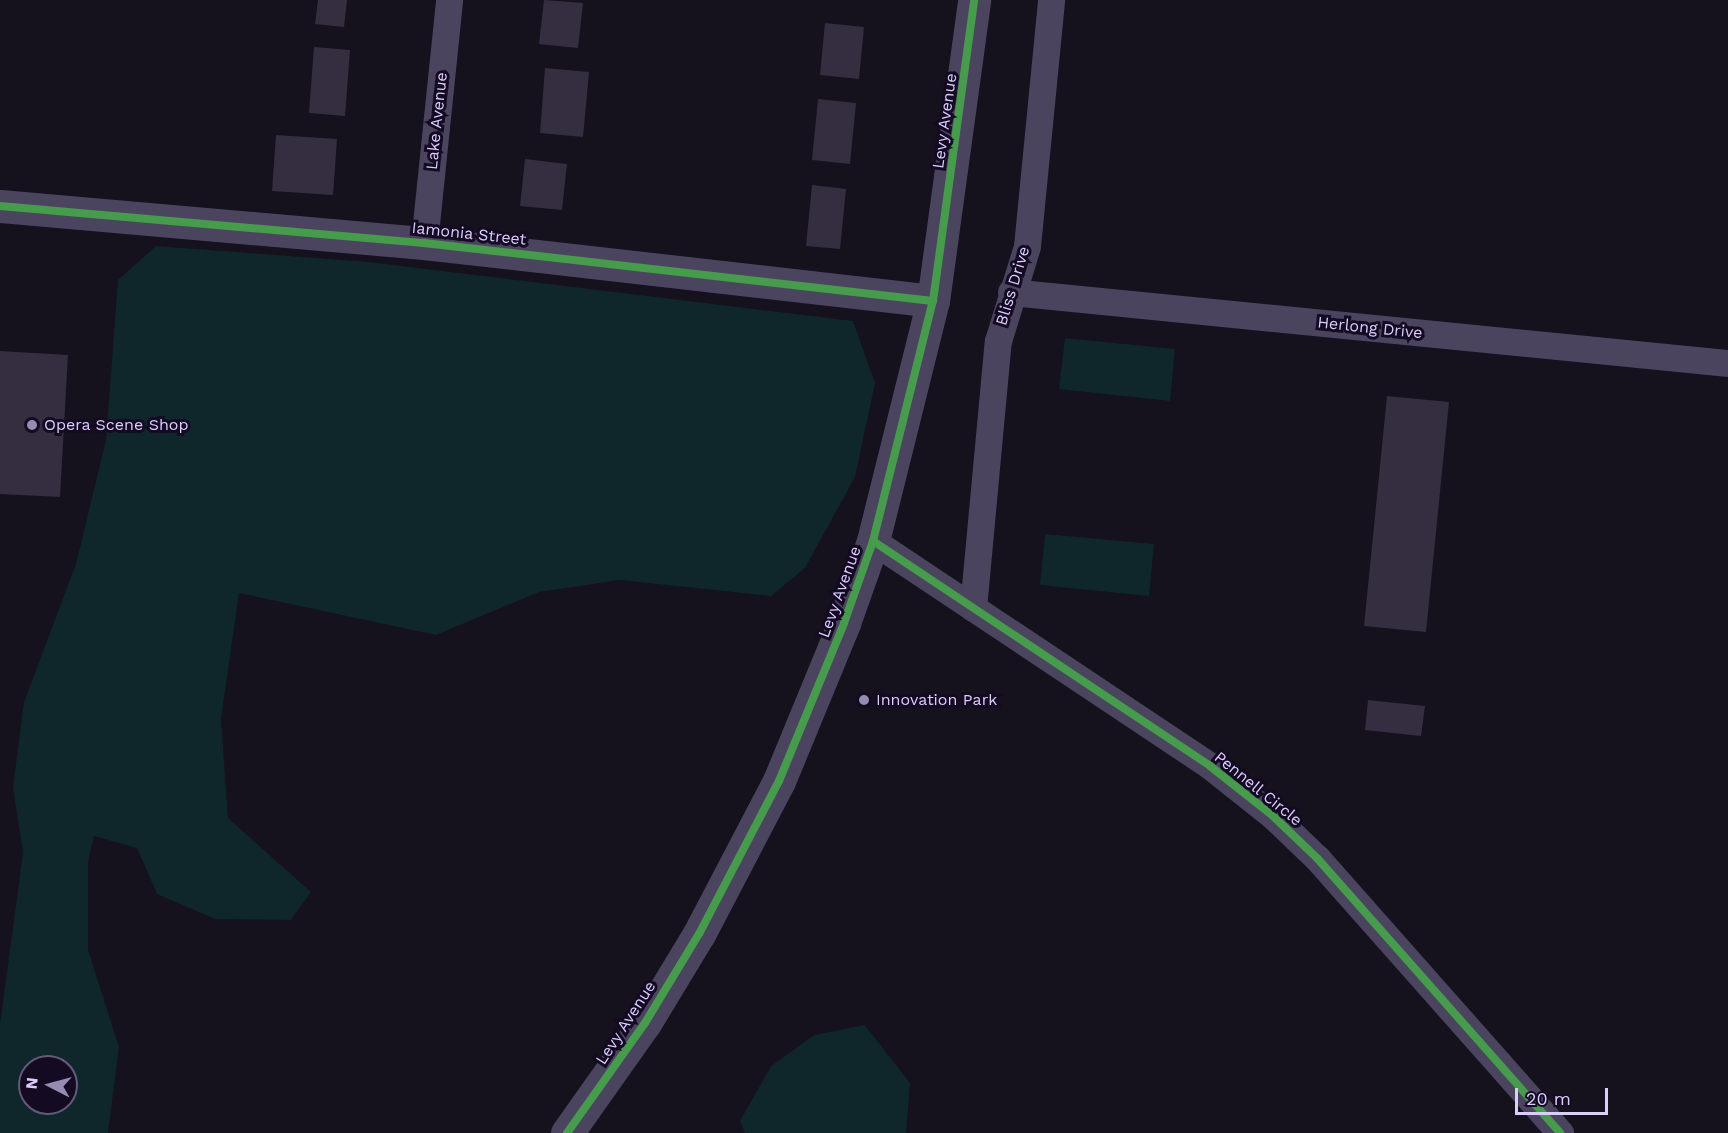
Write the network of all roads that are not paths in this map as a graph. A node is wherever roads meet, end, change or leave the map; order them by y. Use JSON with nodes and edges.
{"nodes":[{"id":1,"x":449,"y":0,"type":"edge"},
{"id":2,"x":974,"y":0,"type":"edge"},
{"id":3,"x":1051,"y":0,"type":"edge"},
{"id":4,"x":0,"y":206,"type":"edge"},
{"id":5,"x":424,"y":243,"type":"junction"},
{"id":6,"x":1011,"y":292,"type":"junction"},
{"id":7,"x":933,"y":301,"type":"junction"},
{"id":8,"x":1728,"y":363,"type":"edge"},
{"id":9,"x":873,"y":541,"type":"junction"},
{"id":10,"x":973,"y":608,"type":"junction"},
{"id":11,"x":567,"y":1133,"type":"edge"},
{"id":12,"x":1560,"y":1133,"type":"edge"}],
"edges":[{"from":1,"to":5,"type":"street","name":"Lake Avenue"},
{"from":2,"to":7,"type":"street","name":"Levy Avenue"},
{"from":3,"to":6,"type":"street","name":"Bliss Drive"},
{"from":4,"to":5,"type":"street","name":"Iamonia Street"},
{"from":5,"to":7,"type":"street","name":"Iamonia Street"},
{"from":6,"to":8,"type":"street","name":"Herlong Drive"},
{"from":6,"to":10,"type":"street","name":"Bliss Drive"},
{"from":7,"to":9,"type":"street","name":"Levy Avenue"},
{"from":9,"to":10,"type":"street","name":"Pennell Circle"},
{"from":9,"to":11,"type":"street","name":"Levy Avenue"},
{"from":10,"to":12,"type":"street","name":"Pennell Circle"}]}
